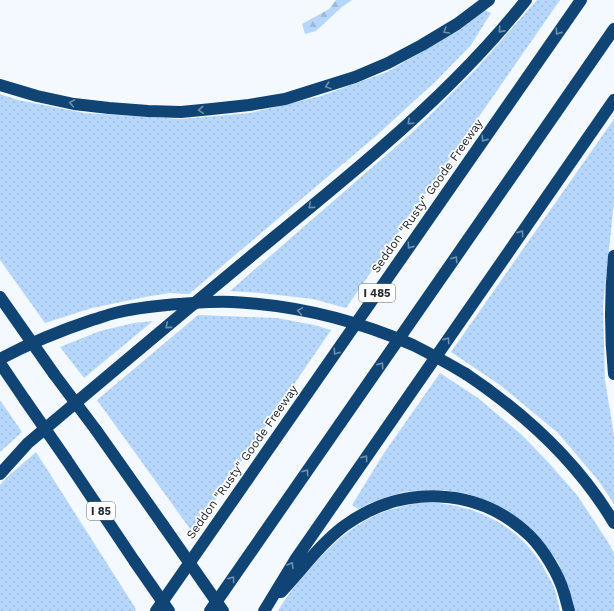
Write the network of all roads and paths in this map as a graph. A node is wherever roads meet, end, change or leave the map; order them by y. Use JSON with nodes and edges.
{"nodes":[{"id":1,"x":489,"y":0,"type":"edge"},
{"id":2,"x":526,"y":0,"type":"edge"},
{"id":3,"x":581,"y":0,"type":"edge"},
{"id":4,"x":614,"y":29,"type":"edge"},
{"id":5,"x":0,"y":85,"type":"edge"},
{"id":6,"x":614,"y":100,"type":"edge"},
{"id":7,"x":614,"y":256,"type":"edge"},
{"id":8,"x":0,"y":297,"type":"edge"},
{"id":9,"x":0,"y":359,"type":"edge"},
{"id":10,"x":0,"y":363,"type":"edge"},
{"id":11,"x":614,"y":374,"type":"edge"},
{"id":12,"x":0,"y":474,"type":"edge"},
{"id":13,"x":614,"y":523,"type":"edge"},
{"id":14,"x":156,"y":611,"type":"edge"},
{"id":15,"x":169,"y":611,"type":"edge"},
{"id":16,"x":210,"y":611,"type":"edge"},
{"id":17,"x":223,"y":611,"type":"edge"},
{"id":18,"x":264,"y":611,"type":"edge"},
{"id":19,"x":569,"y":611,"type":"edge"}],
"edges":[{"from":1,"to":5,"type":"highway","one_way":true},
{"from":2,"to":12,"type":"highway","one_way":true},
{"from":3,"to":14,"type":"highway","name":"Seddon \"Rusty\" Goode Freeway","number":"I 485","one_way":true},
{"from":16,"to":4,"type":"highway","one_way":true},
{"from":18,"to":6,"type":"highway","one_way":true},
{"from":7,"to":11,"type":"highway"},
{"from":8,"to":17,"type":"highway","bridge":true},
{"from":13,"to":9,"type":"highway","one_way":true,"bridge":true},
{"from":10,"to":15,"type":"highway","number":"I 85","bridge":true},
{"from":18,"to":19,"type":"highway"}]}
